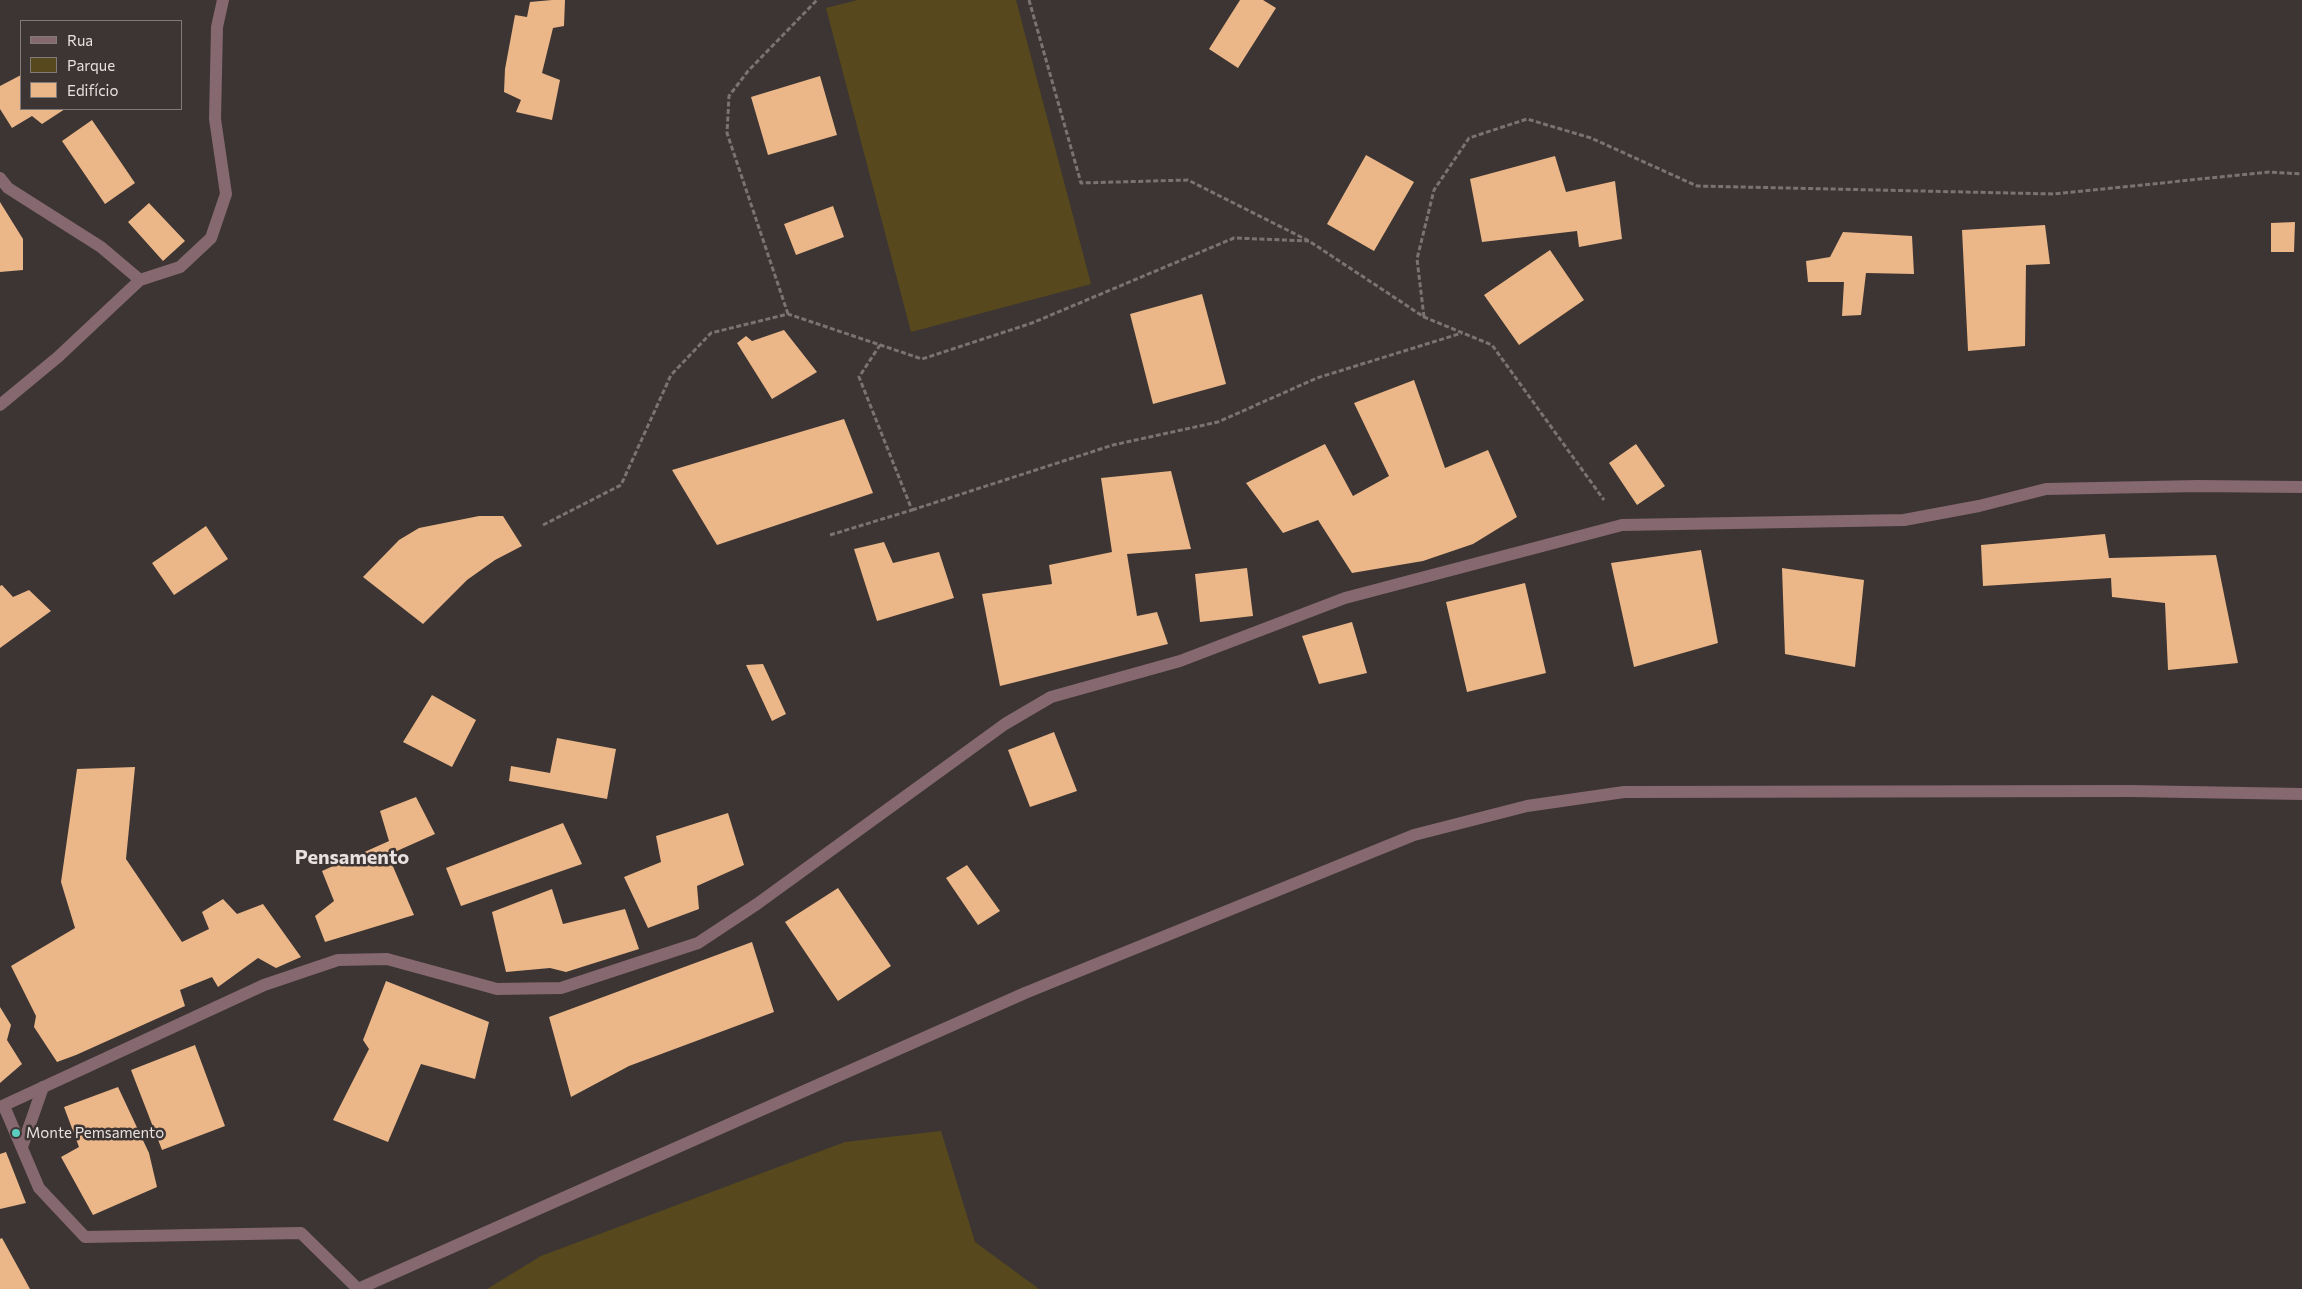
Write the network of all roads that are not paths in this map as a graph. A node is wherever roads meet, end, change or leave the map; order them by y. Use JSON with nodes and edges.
{"nodes":[{"id":1,"x":223,"y":0,"type":"edge"},
{"id":2,"x":0,"y":178,"type":"edge"},
{"id":3,"x":140,"y":280,"type":"junction"},
{"id":4,"x":0,"y":405,"type":"edge"},
{"id":5,"x":2302,"y":487,"type":"edge"},
{"id":6,"x":2302,"y":794,"type":"edge"},
{"id":7,"x":44,"y":1087,"type":"junction"},
{"id":8,"x":2,"y":1106,"type":"edge"},
{"id":9,"x":22,"y":1147,"type":"junction"},
{"id":10,"x":358,"y":1289,"type":"edge"}],
"edges":[{"from":1,"to":3,"type":"street"},
{"from":2,"to":3,"type":"street"},
{"from":3,"to":4,"type":"street"},
{"from":5,"to":7,"type":"street"},
{"from":6,"to":10,"type":"street"},
{"from":7,"to":8,"type":"street"},
{"from":7,"to":9,"type":"street"},
{"from":8,"to":9,"type":"street"},
{"from":9,"to":10,"type":"street"}]}
